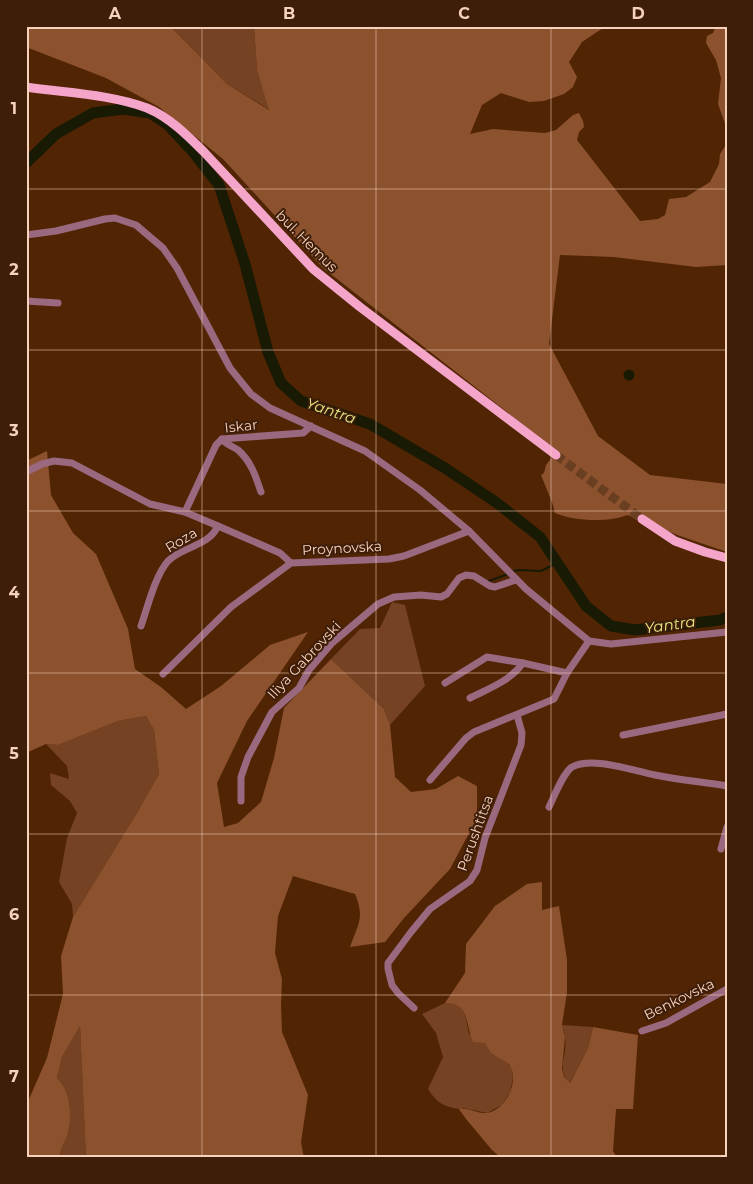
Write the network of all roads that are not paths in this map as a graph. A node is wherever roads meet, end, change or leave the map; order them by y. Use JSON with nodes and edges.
{"nodes":[{"id":1,"x":26,"y":87,"type":"edge"},
{"id":2,"x":26,"y":235,"type":"edge"},
{"id":3,"x":26,"y":301,"type":"edge"},
{"id":4,"x":58,"y":304,"type":"dead end"},
{"id":5,"x":311,"y":426,"type":"junction"},
{"id":6,"x":222,"y":439,"type":"junction"},
{"id":7,"x":556,"y":455,"type":"tunnel mouth"},
{"id":8,"x":26,"y":472,"type":"edge"},
{"id":9,"x":261,"y":492,"type":"dead end"},
{"id":10,"x":185,"y":512,"type":"junction"},
{"id":11,"x":642,"y":519,"type":"tunnel mouth"},
{"id":12,"x":218,"y":526,"type":"junction"},
{"id":13,"x":469,"y":531,"type":"junction"},
{"id":14,"x":727,"y":558,"type":"edge"},
{"id":15,"x":291,"y":563,"type":"junction"},
{"id":16,"x":514,"y":578,"type":"junction"},
{"id":17,"x":140,"y":626,"type":"dead end"},
{"id":18,"x":727,"y":632,"type":"edge"},
{"id":19,"x":589,"y":641,"type":"junction"},
{"id":20,"x":523,"y":663,"type":"junction"},
{"id":21,"x":566,"y":673,"type":"junction"},
{"id":22,"x":163,"y":674,"type":"dead end"},
{"id":23,"x":446,"y":683,"type":"dead end"},
{"id":24,"x":470,"y":698,"type":"dead end"},
{"id":25,"x":727,"y":714,"type":"edge"},
{"id":26,"x":517,"y":715,"type":"junction"},
{"id":27,"x":623,"y":735,"type":"dead end"},
{"id":28,"x":430,"y":780,"type":"dead end"},
{"id":29,"x":727,"y":786,"type":"edge"},
{"id":30,"x":241,"y":801,"type":"dead end"},
{"id":31,"x":549,"y":807,"type":"dead end"},
{"id":32,"x":727,"y":827,"type":"edge"},
{"id":33,"x":721,"y":849,"type":"dead end"},
{"id":34,"x":727,"y":989,"type":"edge"},
{"id":35,"x":414,"y":1008,"type":"dead end"},
{"id":36,"x":642,"y":1031,"type":"dead end"}],
"edges":[{"from":1,"to":7,"type":"main road","name":"bul. Hemus"},
{"from":2,"to":5,"type":"street"},
{"from":3,"to":4,"type":"street"},
{"from":5,"to":6,"type":"street","name":"Iskar"},
{"from":5,"to":13,"type":"street"},
{"from":6,"to":9,"type":"street"},
{"from":6,"to":10,"type":"street","name":"Iskar"},
{"from":8,"to":10,"type":"street"},
{"from":10,"to":12,"type":"street"},
{"from":11,"to":14,"type":"main road"},
{"from":12,"to":15,"type":"street"},
{"from":12,"to":17,"type":"street","name":"Roza"},
{"from":13,"to":15,"type":"street","name":"Proynovska"},
{"from":13,"to":16,"type":"street"},
{"from":15,"to":22,"type":"street","name":"Proynovska"},
{"from":16,"to":19,"type":"street"},
{"from":16,"to":30,"type":"street","name":"Iliya Gabrovski"},
{"from":18,"to":19,"type":"street"},
{"from":19,"to":21,"type":"street"},
{"from":20,"to":21,"type":"street"},
{"from":20,"to":23,"type":"street"},
{"from":20,"to":24,"type":"street"},
{"from":21,"to":26,"type":"street"},
{"from":25,"to":27,"type":"street"},
{"from":26,"to":28,"type":"street"},
{"from":26,"to":35,"type":"street","name":"Perushtitsa"},
{"from":29,"to":31,"type":"street"},
{"from":32,"to":33,"type":"street"},
{"from":34,"to":36,"type":"street","name":"Benkovska"}]}
